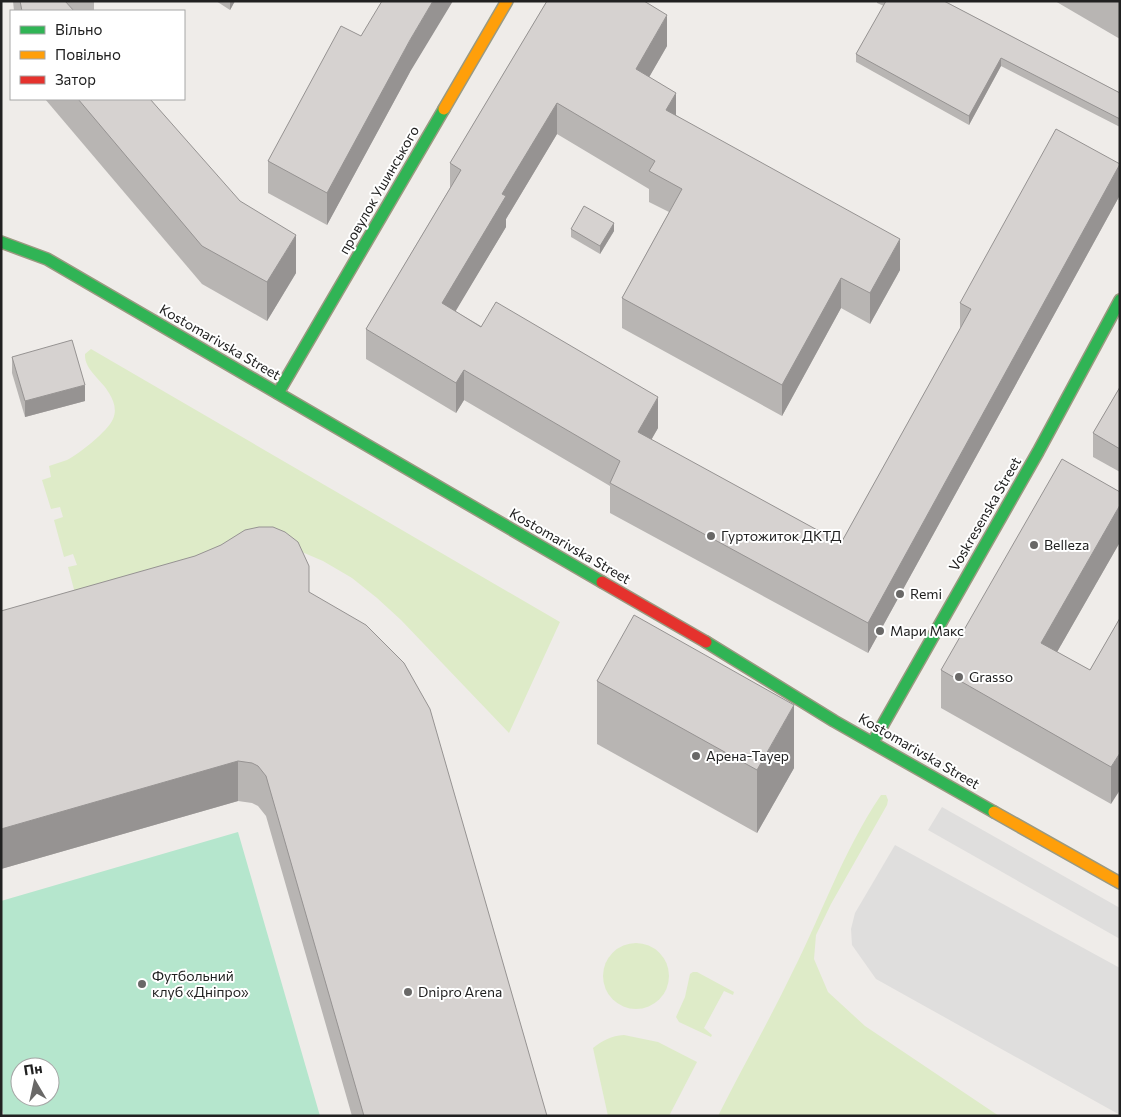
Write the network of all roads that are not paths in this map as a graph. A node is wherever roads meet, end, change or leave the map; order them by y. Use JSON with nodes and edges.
{"nodes":[{"id":1,"x":508,"y":1,"type":"edge"},
{"id":2,"x":1,"y":242,"type":"edge"},
{"id":3,"x":1120,"y":300,"type":"edge"},
{"id":4,"x":278,"y":394,"type":"junction"},
{"id":5,"x":873,"y":742,"type":"junction"},
{"id":6,"x":1120,"y":883,"type":"edge"}],
"edges":[{"from":1,"to":4,"type":"street","name":"провулок Ушинського"},
{"from":2,"to":4,"type":"street","name":"Kostomarivska Street"},
{"from":3,"to":5,"type":"street","name":"Voskresenska Street"},
{"from":4,"to":5,"type":"street","name":"Kostomarivska Street"},
{"from":5,"to":6,"type":"street","name":"Kostomarivska Street"}]}
